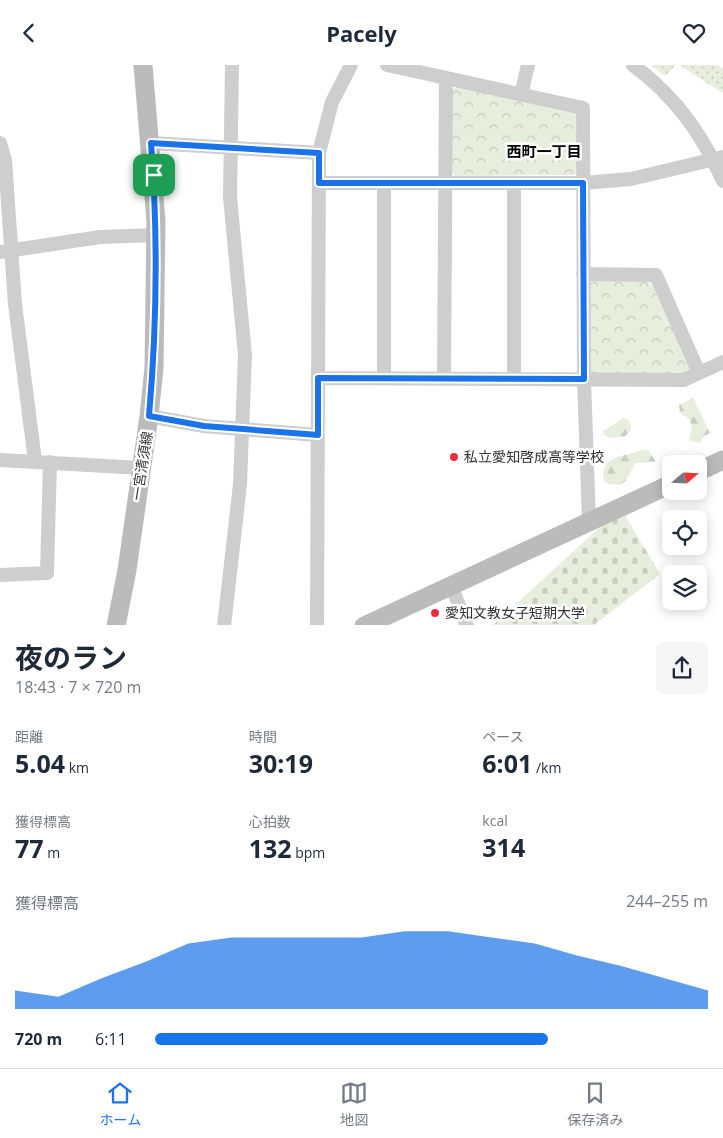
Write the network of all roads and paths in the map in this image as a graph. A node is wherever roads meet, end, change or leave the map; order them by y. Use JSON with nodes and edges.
{"nodes":[{"id":1,"x":143,"y":65,"type":"edge"},
{"id":2,"x":232,"y":65,"type":"edge"},
{"id":3,"x":351,"y":65,"type":"edge"},
{"id":4,"x":387,"y":65,"type":"edge"},
{"id":5,"x":528,"y":65,"type":"edge"},
{"id":6,"x":633,"y":65,"type":"edge"},
{"id":7,"x":446,"y":79,"type":"junction"},
{"id":8,"x":521,"y":95,"type":"junction"},
{"id":9,"x":0,"y":143,"type":"edge"},
{"id":10,"x":151,"y":143,"type":"junction"},
{"id":11,"x":231,"y":147,"type":"junction"},
{"id":12,"x":319,"y":153,"type":"junction"},
{"id":13,"x":718,"y":158,"type":"edge"},
{"id":14,"x":723,"y":181,"type":"edge"},
{"id":15,"x":319,"y":183,"type":"junction"},
{"id":16,"x":384,"y":183,"type":"junction"},
{"id":17,"x":445,"y":183,"type":"junction"},
{"id":18,"x":514,"y":183,"type":"junction"},
{"id":19,"x":583,"y":183,"type":"junction"},
{"id":20,"x":156,"y":235,"type":"junction"},
{"id":21,"x":5,"y":251,"type":"edge"},
{"id":22,"x":583,"y":274,"type":"junction"},
{"id":23,"x":723,"y":362,"type":"edge"},
{"id":24,"x":699,"y":373,"type":"junction"},
{"id":25,"x":318,"y":378,"type":"junction"},
{"id":26,"x":384,"y":378,"type":"junction"},
{"id":27,"x":444,"y":379,"type":"junction"},
{"id":28,"x":514,"y":379,"type":"junction"},
{"id":29,"x":584,"y":379,"type":"junction"},
{"id":30,"x":149,"y":416,"type":"junction"},
{"id":31,"x":243,"y":430,"type":"junction"},
{"id":32,"x":318,"y":435,"type":"junction"},
{"id":33,"x":0,"y":459,"type":"edge"},
{"id":34,"x":723,"y":460,"type":"edge"},
{"id":35,"x":35,"y":461,"type":"junction"},
{"id":36,"x":50,"y":462,"type":"junction"},
{"id":37,"x":708,"y":467,"type":"edge"},
{"id":38,"x":141,"y":468,"type":"junction"},
{"id":39,"x":662,"y":488,"type":"edge"},
{"id":40,"x":588,"y":522,"type":"junction"},
{"id":41,"x":0,"y":575,"type":"edge"},
{"id":42,"x":451,"y":585,"type":"junction"},
{"id":43,"x":116,"y":625,"type":"edge"},
{"id":44,"x":224,"y":625,"type":"edge"},
{"id":45,"x":317,"y":625,"type":"edge"},
{"id":46,"x":364,"y":625,"type":"edge"},
{"id":47,"x":467,"y":625,"type":"edge"}],
"edges":[{"from":1,"to":10,"type":"main road","name":"一宮清須線"},
{"from":2,"to":11,"type":"street"},
{"from":3,"to":12,"type":"street"},
{"from":4,"to":7,"type":"street"},
{"from":5,"to":8,"type":"street"},
{"from":6,"to":13,"type":"street"},
{"from":7,"to":8,"type":"street"},
{"from":7,"to":17,"type":"street"},
{"from":8,"to":19,"type":"street"},
{"from":9,"to":21,"type":"street"},
{"from":10,"to":11,"type":"street"},
{"from":10,"to":20,"type":"main road","name":"一宮清須線"},
{"from":11,"to":12,"type":"street"},
{"from":11,"to":31,"type":"street"},
{"from":12,"to":15,"type":"street"},
{"from":13,"to":14,"type":"street"},
{"from":13,"to":19,"type":"street"},
{"from":15,"to":16,"type":"street"},
{"from":15,"to":25,"type":"street"},
{"from":16,"to":17,"type":"street"},
{"from":16,"to":26,"type":"street"},
{"from":17,"to":18,"type":"street"},
{"from":17,"to":27,"type":"street"},
{"from":18,"to":19,"type":"street"},
{"from":18,"to":28,"type":"street"},
{"from":19,"to":22,"type":"street"},
{"from":20,"to":21,"type":"street"},
{"from":20,"to":30,"type":"main road","name":"一宮清須線"},
{"from":21,"to":35,"type":"street"},
{"from":22,"to":24,"type":"street"},
{"from":22,"to":29,"type":"street"},
{"from":23,"to":24,"type":"street"},
{"from":24,"to":29,"type":"street"},
{"from":25,"to":26,"type":"street"},
{"from":25,"to":32,"type":"street"},
{"from":26,"to":27,"type":"street"},
{"from":27,"to":28,"type":"street"},
{"from":28,"to":29,"type":"street"},
{"from":29,"to":40,"type":"street"},
{"from":30,"to":31,"type":"street"},
{"from":30,"to":38,"type":"main road","name":"一宮清須線"},
{"from":31,"to":32,"type":"street"},
{"from":31,"to":44,"type":"street"},
{"from":32,"to":45,"type":"street"},
{"from":33,"to":35,"type":"street"},
{"from":34,"to":37,"type":"main road"},
{"from":35,"to":36,"type":"street"},
{"from":36,"to":38,"type":"street"},
{"from":36,"to":41,"type":"street"},
{"from":38,"to":43,"type":"main road","name":"一宮清須線"},
{"from":39,"to":40,"type":"main road"},
{"from":40,"to":42,"type":"main road"},
{"from":42,"to":46,"type":"main road"},
{"from":42,"to":47,"type":"street"}]}
